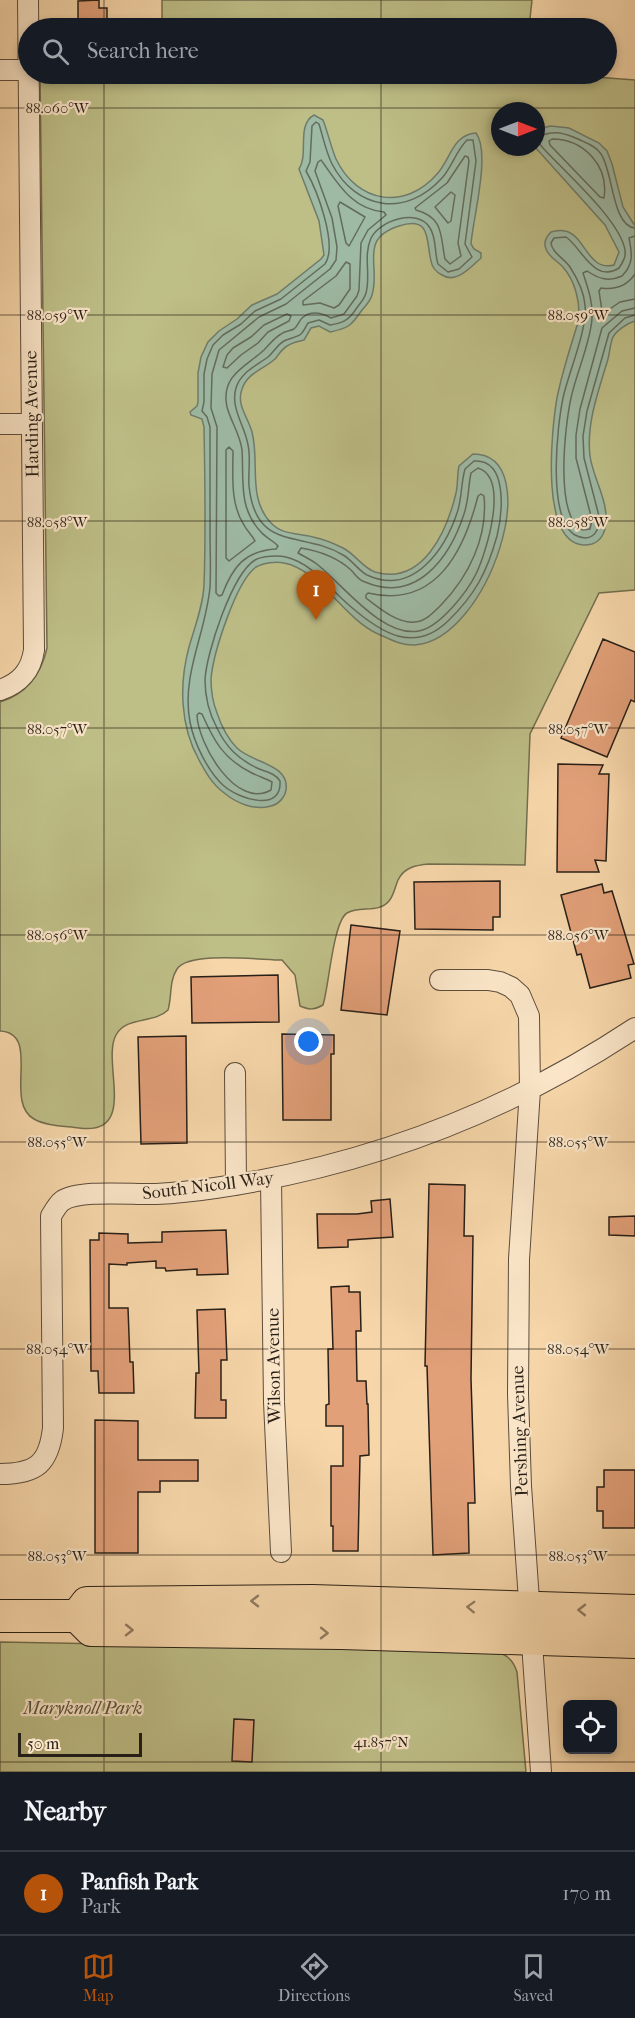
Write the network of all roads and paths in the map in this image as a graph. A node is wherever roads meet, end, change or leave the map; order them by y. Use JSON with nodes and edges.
{"nodes":[{"id":1,"x":28,"y":0,"type":"edge"},
{"id":2,"x":28,"y":18,"type":"edge"},
{"id":3,"x":0,"y":70,"type":"edge"},
{"id":4,"x":18,"y":70,"type":"edge"},
{"id":5,"x":28,"y":84,"type":"edge"},
{"id":6,"x":0,"y":424,"type":"edge"},
{"id":7,"x":32,"y":424,"type":"junction"},
{"id":8,"x":0,"y":690,"type":"edge"},
{"id":9,"x":440,"y":980,"type":"dead end"},
{"id":10,"x":635,"y":1028,"type":"edge"},
{"id":11,"x":235,"y":1073,"type":"dead end"},
{"id":12,"x":530,"y":1090,"type":"junction"},
{"id":13,"x":271,"y":1180,"type":"junction"},
{"id":14,"x":236,"y":1185,"type":"junction"},
{"id":15,"x":0,"y":1474,"type":"edge"},
{"id":16,"x":280,"y":1552,"type":"dead end"},
{"id":17,"x":635,"y":1611,"type":"edge"},
{"id":18,"x":0,"y":1616,"type":"edge"},
{"id":19,"x":530,"y":1624,"type":"junction"},
{"id":20,"x":635,"y":1642,"type":"edge"},
{"id":21,"x":540,"y":1772,"type":"edge"}],
"edges":[{"from":1,"to":2,"type":"street","name":"Harding Avenue"},
{"from":3,"to":4,"type":"street"},
{"from":5,"to":7,"type":"street","name":"Harding Avenue"},
{"from":6,"to":7,"type":"street"},
{"from":7,"to":8,"type":"street","name":"Harding Avenue"},
{"from":9,"to":12,"type":"street","name":"Pershing Avenue"},
{"from":10,"to":12,"type":"street","name":"South Nicoll Way"},
{"from":11,"to":14,"type":"street"},
{"from":12,"to":13,"type":"street","name":"South Nicoll Way"},
{"from":12,"to":19,"type":"street","name":"Pershing Avenue"},
{"from":13,"to":14,"type":"street","name":"South Nicoll Way"},
{"from":13,"to":16,"type":"street","name":"Wilson Avenue"},
{"from":14,"to":15,"type":"street","name":"South Nicoll Way"},
{"from":17,"to":19,"type":"main road","one_way":true},
{"from":18,"to":19,"type":"main road"},
{"from":19,"to":20,"type":"main road"},
{"from":19,"to":21,"type":"street","name":"Pershing Avenue"}]}
